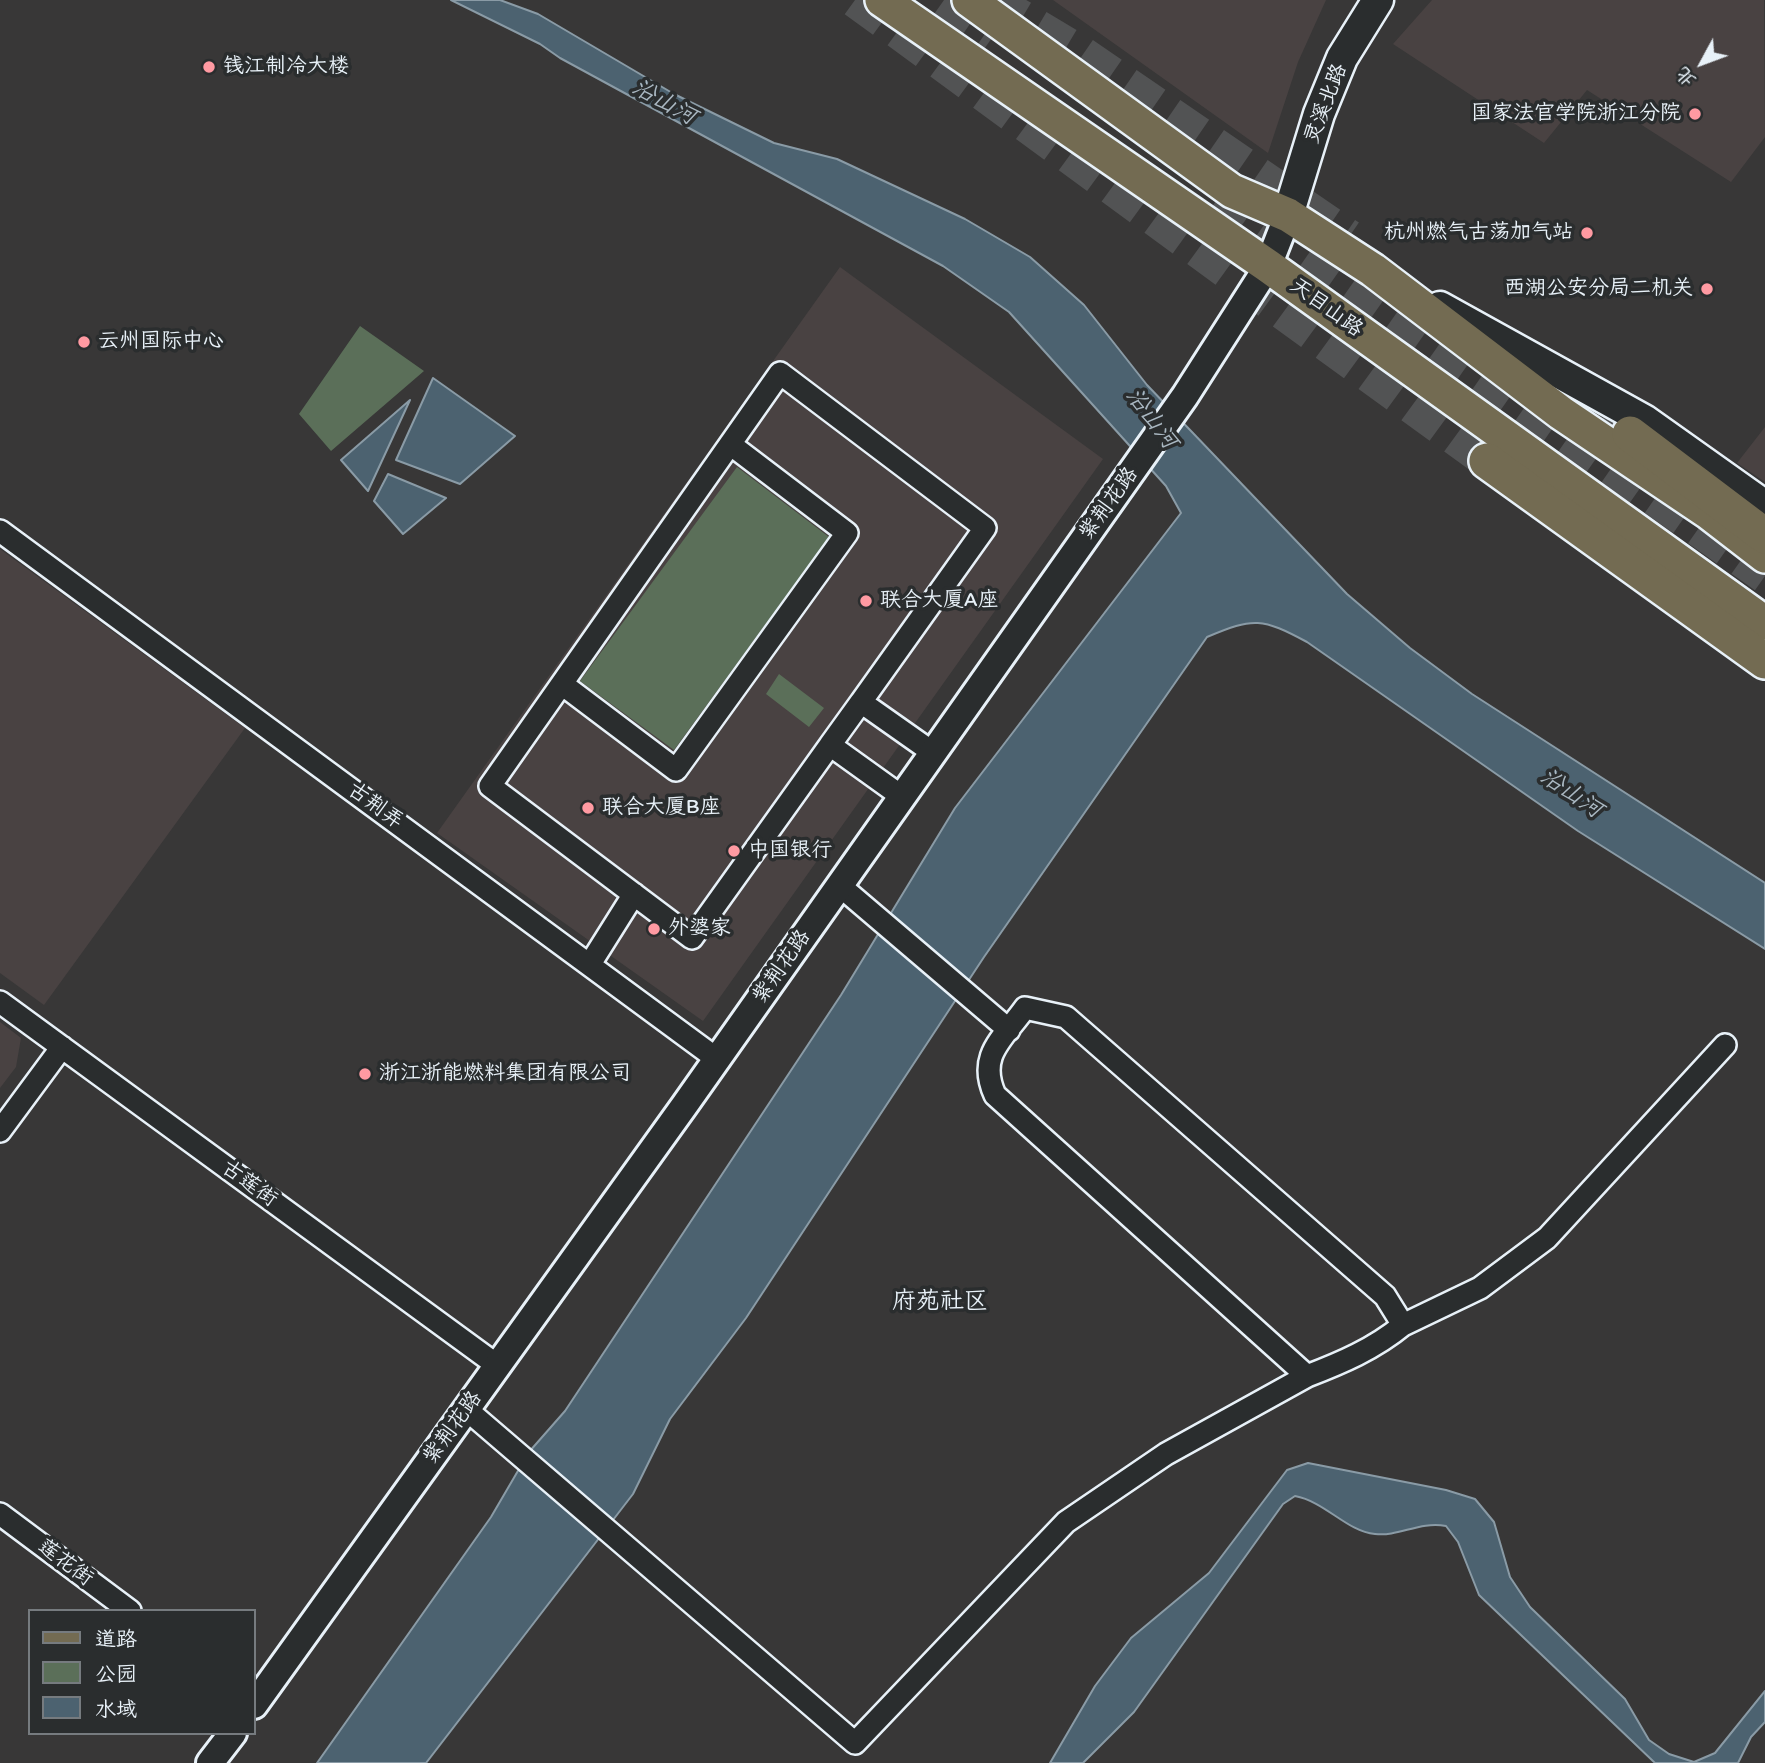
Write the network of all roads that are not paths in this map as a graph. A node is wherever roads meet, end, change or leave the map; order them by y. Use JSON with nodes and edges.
{"nodes":[{"id":1,"x":882,"y":0,"type":"edge"},
{"id":2,"x":969,"y":0,"type":"edge"},
{"id":3,"x":1003,"y":0,"type":"tunnel mouth"},
{"id":4,"x":1378,"y":0,"type":"edge"},
{"id":5,"x":1288,"y":215,"type":"junction"},
{"id":6,"x":1268,"y":266,"type":"junction"},
{"id":7,"x":1373,"y":270,"type":"junction"},
{"id":8,"x":1630,"y":434,"type":"tunnel mouth"},
{"id":9,"x":730,"y":444,"type":"junction"},
{"id":10,"x":1487,"y":461,"type":"tunnel mouth"},
{"id":11,"x":1765,"y":506,"type":"edge"},
{"id":12,"x":0,"y":531,"type":"edge"},
{"id":13,"x":1765,"y":536,"type":"edge"},
{"id":14,"x":1765,"y":556,"type":"edge"},
{"id":15,"x":1765,"y":623,"type":"edge"},
{"id":16,"x":1765,"y":661,"type":"edge"},
{"id":17,"x":562,"y":684,"type":"junction"},
{"id":18,"x":861,"y":702,"type":"junction"},
{"id":19,"x":830,"y":745,"type":"junction"},
{"id":20,"x":932,"y":752,"type":"junction"},
{"id":21,"x":901,"y":796,"type":"junction"},
{"id":22,"x":839,"y":885,"type":"junction"},
{"id":23,"x":634,"y":894,"type":"junction"},
{"id":24,"x":590,"y":964,"type":"junction"},
{"id":25,"x":0,"y":1002,"type":"edge"},
{"id":26,"x":1009,"y":1030,"type":"junction"},
{"id":27,"x":1725,"y":1045,"type":"dead end"},
{"id":28,"x":62,"y":1047,"type":"junction"},
{"id":29,"x":717,"y":1059,"type":"junction"},
{"id":30,"x":0,"y":1131,"type":"edge"},
{"id":31,"x":1403,"y":1325,"type":"junction"},
{"id":32,"x":498,"y":1366,"type":"junction"},
{"id":33,"x":1307,"y":1376,"type":"junction"},
{"id":34,"x":466,"y":1409,"type":"junction"},
{"id":35,"x":0,"y":1514,"type":"edge"},
{"id":36,"x":127,"y":1609,"type":"edge"},
{"id":37,"x":256,"y":1701,"type":"edge"},
{"id":38,"x":232,"y":1735,"type":"edge"},
{"id":39,"x":211,"y":1763,"type":"edge"}],
"edges":[{"from":1,"to":6,"type":"main road","name":"天目山路"},
{"from":2,"to":5,"type":"main road"},
{"from":3,"to":5,"type":"main road"},
{"from":4,"to":5,"type":"main road","name":"灵溪北路"},
{"from":5,"to":6,"type":"street","name":"紫荆花路"},
{"from":5,"to":7,"type":"main road"},
{"from":6,"to":15,"type":"main road","name":"天目山路"},
{"from":6,"to":20,"type":"street","name":"紫荆花路"},
{"from":7,"to":11,"type":"main road"},
{"from":7,"to":14,"type":"main road"},
{"from":8,"to":13,"type":"highway"},
{"from":9,"to":17,"type":"street"},
{"from":9,"to":17,"type":"street"},
{"from":9,"to":18,"type":"street"},
{"from":10,"to":16,"type":"highway"},
{"from":12,"to":24,"type":"street","name":"古荆弄"},
{"from":17,"to":23,"type":"street"},
{"from":18,"to":19,"type":"street"},
{"from":18,"to":20,"type":"street"},
{"from":19,"to":21,"type":"street"},
{"from":19,"to":23,"type":"street"},
{"from":20,"to":21,"type":"street","name":"紫荆花路"},
{"from":21,"to":22,"type":"street","name":"紫荆花路"},
{"from":22,"to":26,"type":"street"},
{"from":22,"to":29,"type":"street","name":"紫荆花路"},
{"from":23,"to":24,"type":"street"},
{"from":24,"to":29,"type":"street","name":"古荆弄"},
{"from":25,"to":28,"type":"street","name":"古莲街"},
{"from":26,"to":31,"type":"street"},
{"from":26,"to":33,"type":"street"},
{"from":27,"to":31,"type":"street"},
{"from":28,"to":30,"type":"street"},
{"from":28,"to":32,"type":"street","name":"古莲街"},
{"from":29,"to":32,"type":"street","name":"紫荆花路"},
{"from":31,"to":33,"type":"street"},
{"from":32,"to":34,"type":"street","name":"紫荆花路"},
{"from":33,"to":34,"type":"street"},
{"from":34,"to":37,"type":"street","name":"紫荆花路"},
{"from":35,"to":36,"type":"street","name":"莲花街"},
{"from":38,"to":39,"type":"street"}]}
